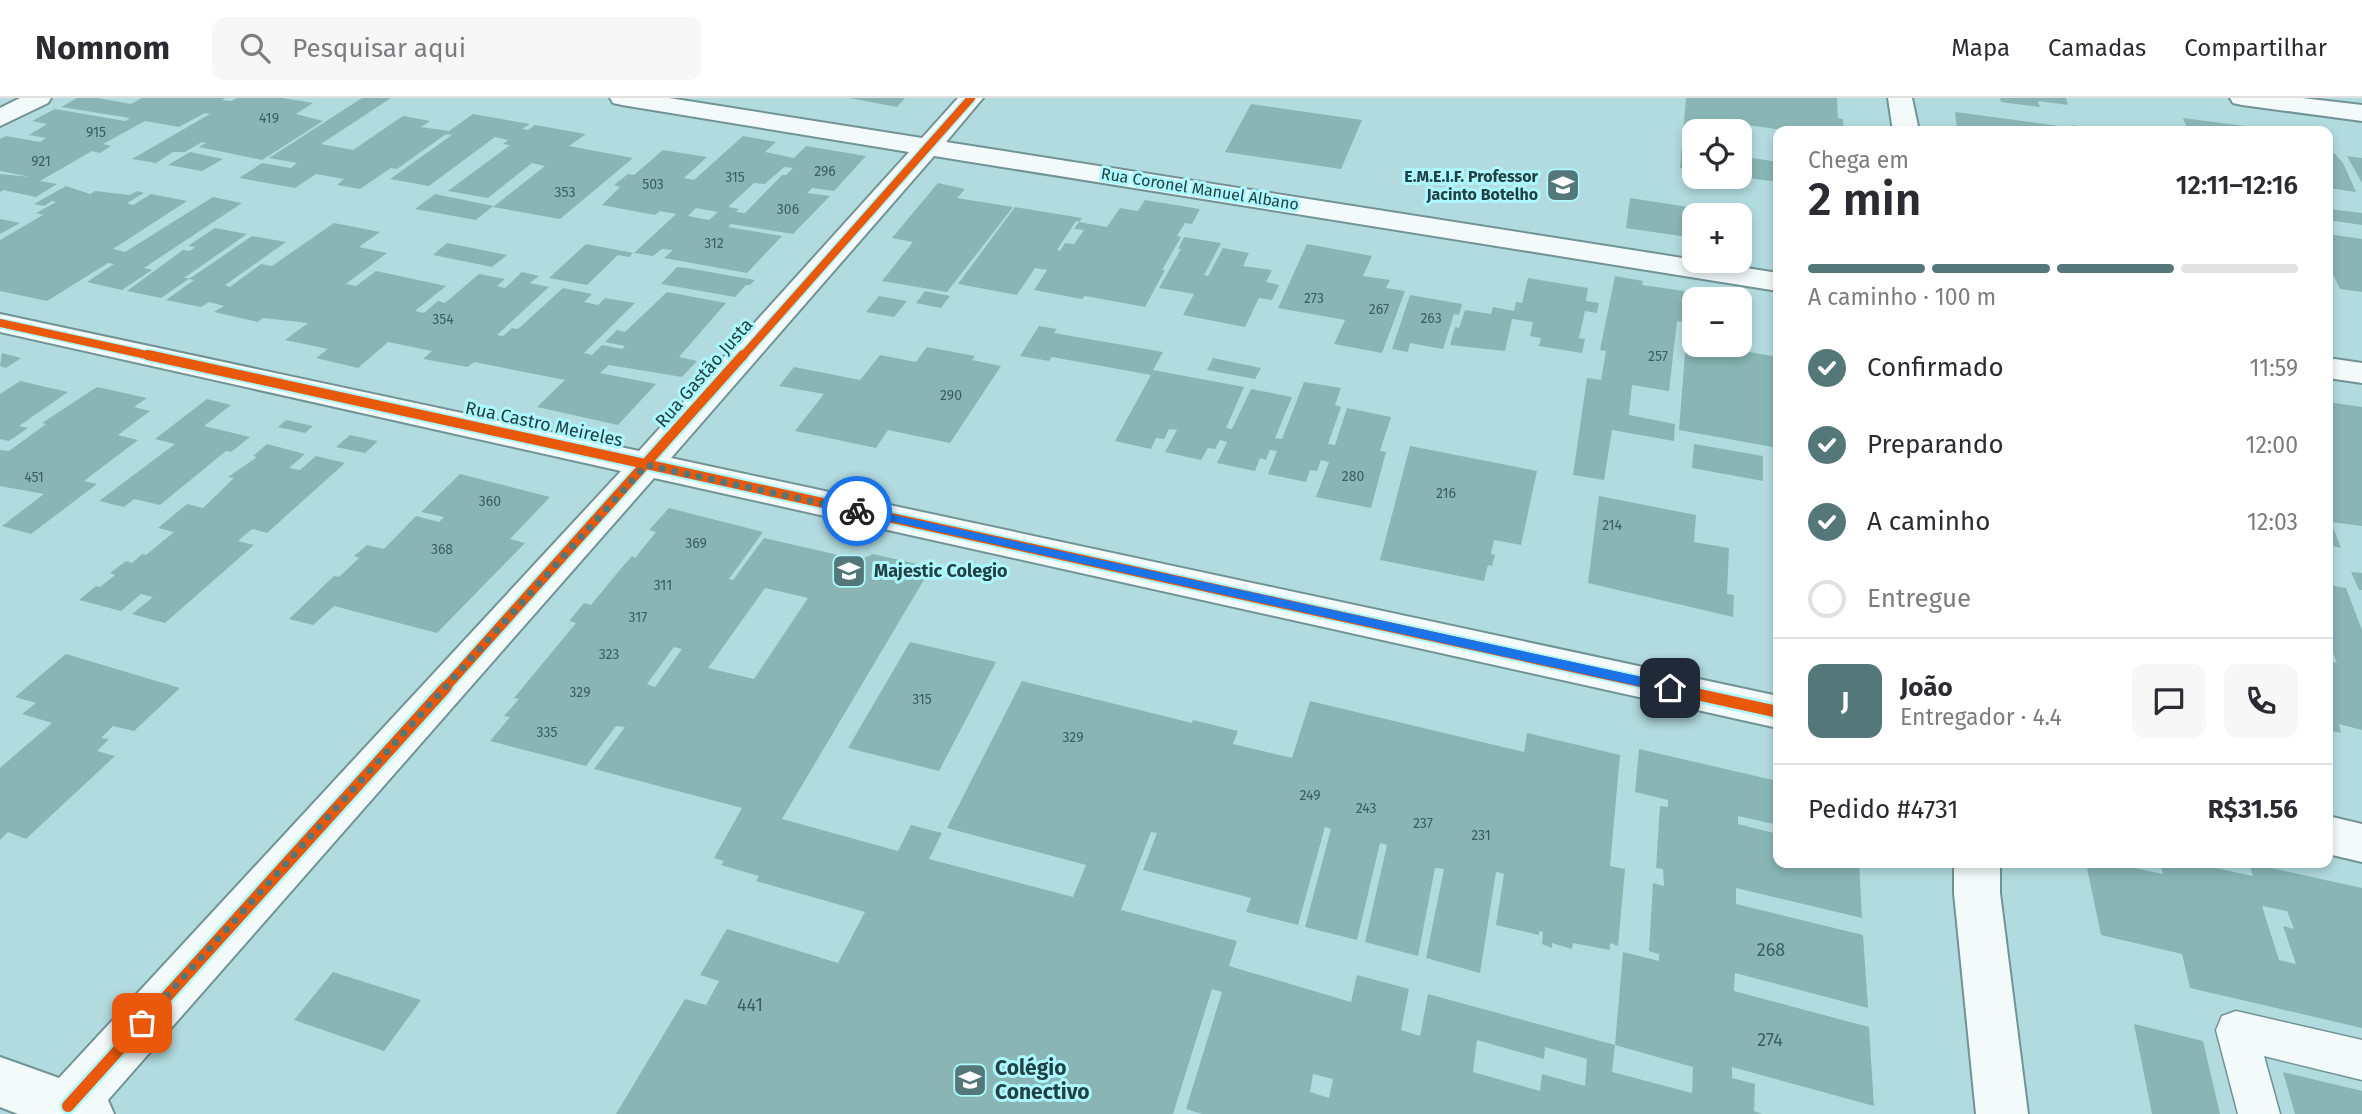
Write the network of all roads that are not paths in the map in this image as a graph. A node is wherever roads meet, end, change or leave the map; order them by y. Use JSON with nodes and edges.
{"nodes":[{"id":1,"x":39,"y":98,"type":"edge"},
{"id":2,"x":622,"y":98,"type":"edge"},
{"id":3,"x":971,"y":98,"type":"edge"},
{"id":4,"x":1900,"y":98,"type":"edge"},
{"id":5,"x":2242,"y":98,"type":"edge"},
{"id":6,"x":2362,"y":113,"type":"edge"},
{"id":7,"x":0,"y":118,"type":"edge"},
{"id":8,"x":1905,"y":126,"type":"edge"},
{"id":9,"x":929,"y":145,"type":"junction"},
{"id":10,"x":1773,"y":281,"type":"edge"},
{"id":11,"x":0,"y":323,"type":"edge"},
{"id":12,"x":2333,"y":369,"type":"edge"},
{"id":13,"x":2362,"y":373,"type":"edge"},
{"id":14,"x":646,"y":465,"type":"junction"},
{"id":15,"x":1773,"y":711,"type":"edge"},
{"id":16,"x":2333,"y":836,"type":"edge"},
{"id":17,"x":2362,"y":843,"type":"edge"},
{"id":18,"x":1978,"y":868,"type":"edge"},
{"id":19,"x":2362,"y":1060,"type":"edge"},
{"id":20,"x":0,"y":1082,"type":"edge"},
{"id":21,"x":78,"y":1110,"type":"edge"},
{"id":22,"x":2002,"y":1114,"type":"edge"},
{"id":23,"x":2259,"y":1114,"type":"edge"}],
"edges":[{"from":1,"to":7,"type":"street"},
{"from":2,"to":9,"type":"street","name":"Rua Coronel Manuel Albano"},
{"from":3,"to":9,"type":"street","name":"Rua Gastão Justa"},
{"from":4,"to":8,"type":"street"},
{"from":5,"to":6,"type":"street"},
{"from":9,"to":10,"type":"street","name":"Rua Coronel Manuel Albano"},
{"from":9,"to":14,"type":"street","name":"Rua Gastão Justa"},
{"from":11,"to":14,"type":"street","name":"Rua Castro Meireles"},
{"from":12,"to":13,"type":"street"},
{"from":14,"to":15,"type":"street","name":"Rua Castro Meireles"},
{"from":14,"to":21,"type":"street","name":"Rua Gastão Justa"},
{"from":16,"to":17,"type":"street"},
{"from":18,"to":22,"type":"street"},
{"from":19,"to":23,"type":"lane"},
{"from":20,"to":21,"type":"street"}]}
